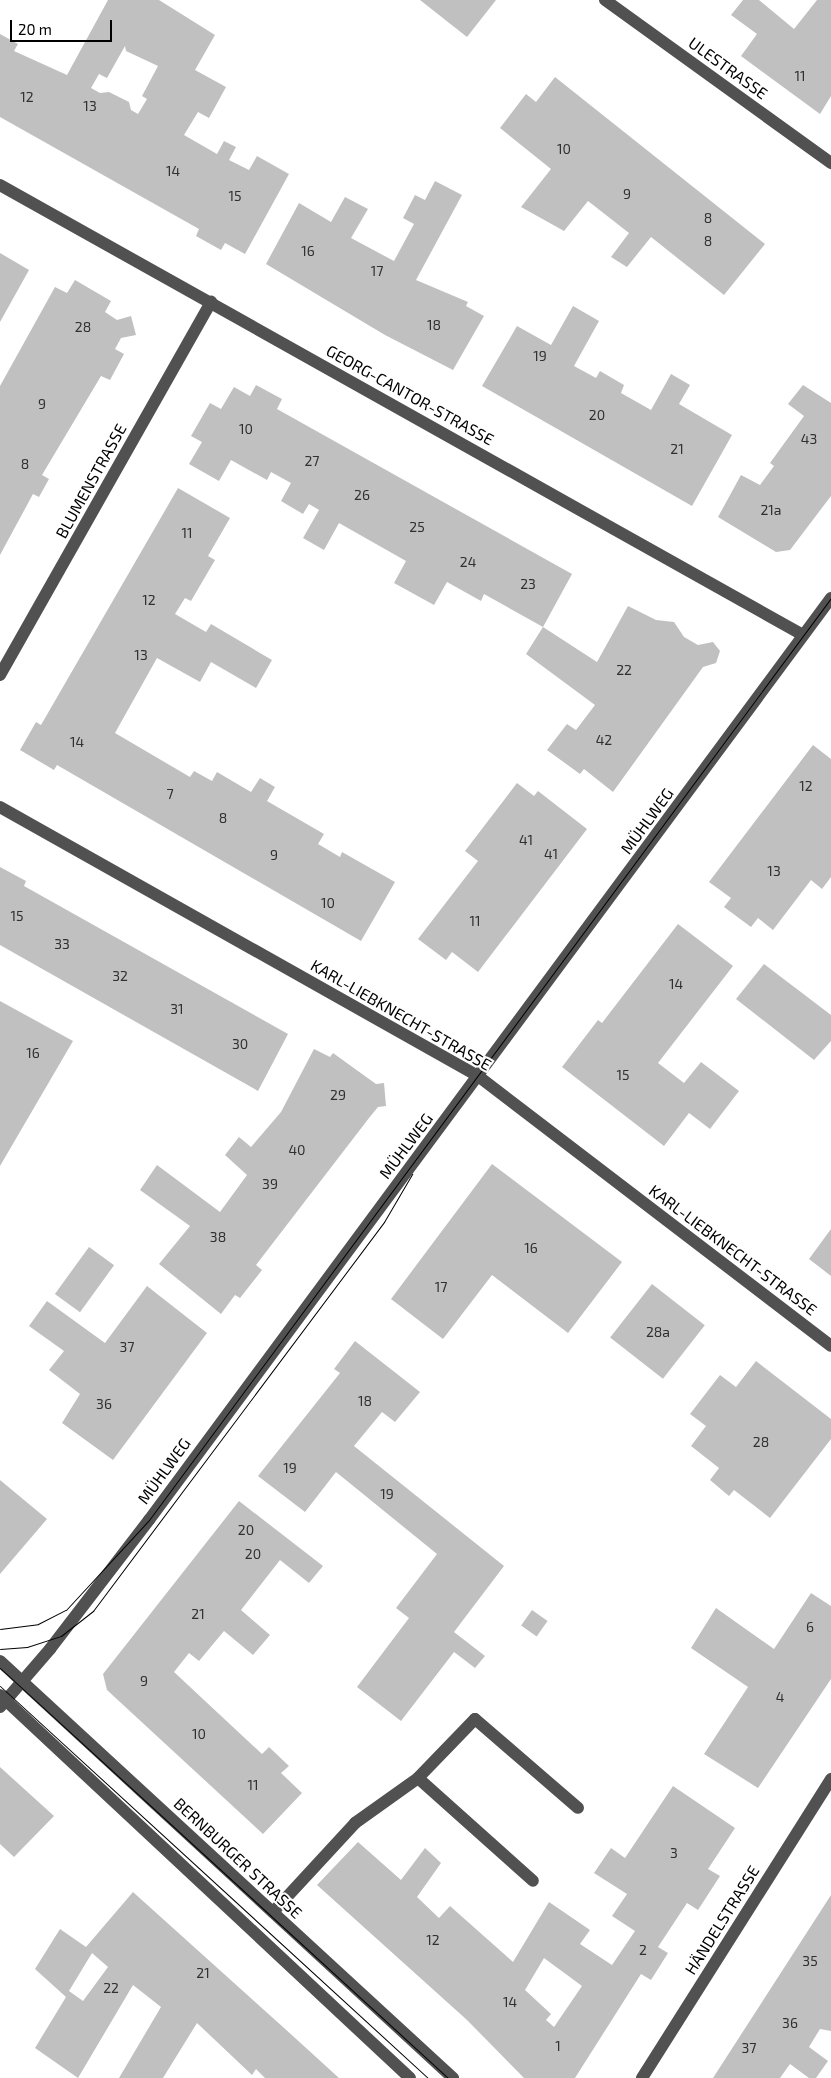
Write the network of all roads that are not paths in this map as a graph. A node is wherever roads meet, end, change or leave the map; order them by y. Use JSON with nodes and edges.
{"nodes":[{"id":1,"x":605,"y":0,"type":"edge"},
{"id":2,"x":831,"y":163,"type":"edge"},
{"id":3,"x":0,"y":185,"type":"edge"},
{"id":4,"x":211,"y":302,"type":"junction"},
{"id":5,"x":831,"y":598,"type":"edge"},
{"id":6,"x":803,"y":635,"type":"junction"},
{"id":7,"x":0,"y":675,"type":"edge"},
{"id":8,"x":0,"y":807,"type":"edge"},
{"id":9,"x":478,"y":1076,"type":"junction"},
{"id":10,"x":831,"y":1346,"type":"edge"},
{"id":11,"x":0,"y":1661,"type":"edge"},
{"id":12,"x":22,"y":1681,"type":"junction"},
{"id":13,"x":2,"y":1701,"type":"edge"},
{"id":14,"x":418,"y":1778,"type":"junction"},
{"id":15,"x":831,"y":1779,"type":"edge"},
{"id":16,"x":578,"y":1808,"type":"dead end"},
{"id":17,"x":533,"y":1881,"type":"dead end"},
{"id":18,"x":273,"y":1912,"type":"junction"},
{"id":19,"x":410,"y":2078,"type":"edge"},
{"id":20,"x":454,"y":2078,"type":"edge"},
{"id":21,"x":642,"y":2078,"type":"edge"}],
"edges":[{"from":1,"to":2,"type":"street","name":"ULESTRASSE"},
{"from":3,"to":4,"type":"street","name":"GEORG-CANTOR-STRASSE"},
{"from":4,"to":6,"type":"street","name":"GEORG-CANTOR-STRASSE"},
{"from":4,"to":7,"type":"street","name":"BLUMENSTRASSE"},
{"from":5,"to":6,"type":"street","name":"MÜHLWEG"},
{"from":6,"to":9,"type":"street","name":"MÜHLWEG"},
{"from":8,"to":9,"type":"street","name":"KARL-LIEBKNECHT-STRASSE"},
{"from":9,"to":10,"type":"street","name":"KARL-LIEBKNECHT-STRASSE"},
{"from":9,"to":12,"type":"street","name":"MÜHLWEG"},
{"from":11,"to":12,"type":"street","name":"BERNBURGER STRASSE"},
{"from":12,"to":13,"type":"street","name":"MÜHLWEG"},
{"from":12,"to":18,"type":"street","name":"BERNBURGER STRASSE"},
{"from":13,"to":19,"type":"street"},
{"from":14,"to":16,"type":"street"},
{"from":14,"to":17,"type":"street"},
{"from":14,"to":18,"type":"street"},
{"from":15,"to":21,"type":"street","name":"HÄNDELSTRASSE"},
{"from":18,"to":20,"type":"street","name":"BERNBURGER STRASSE"}]}
